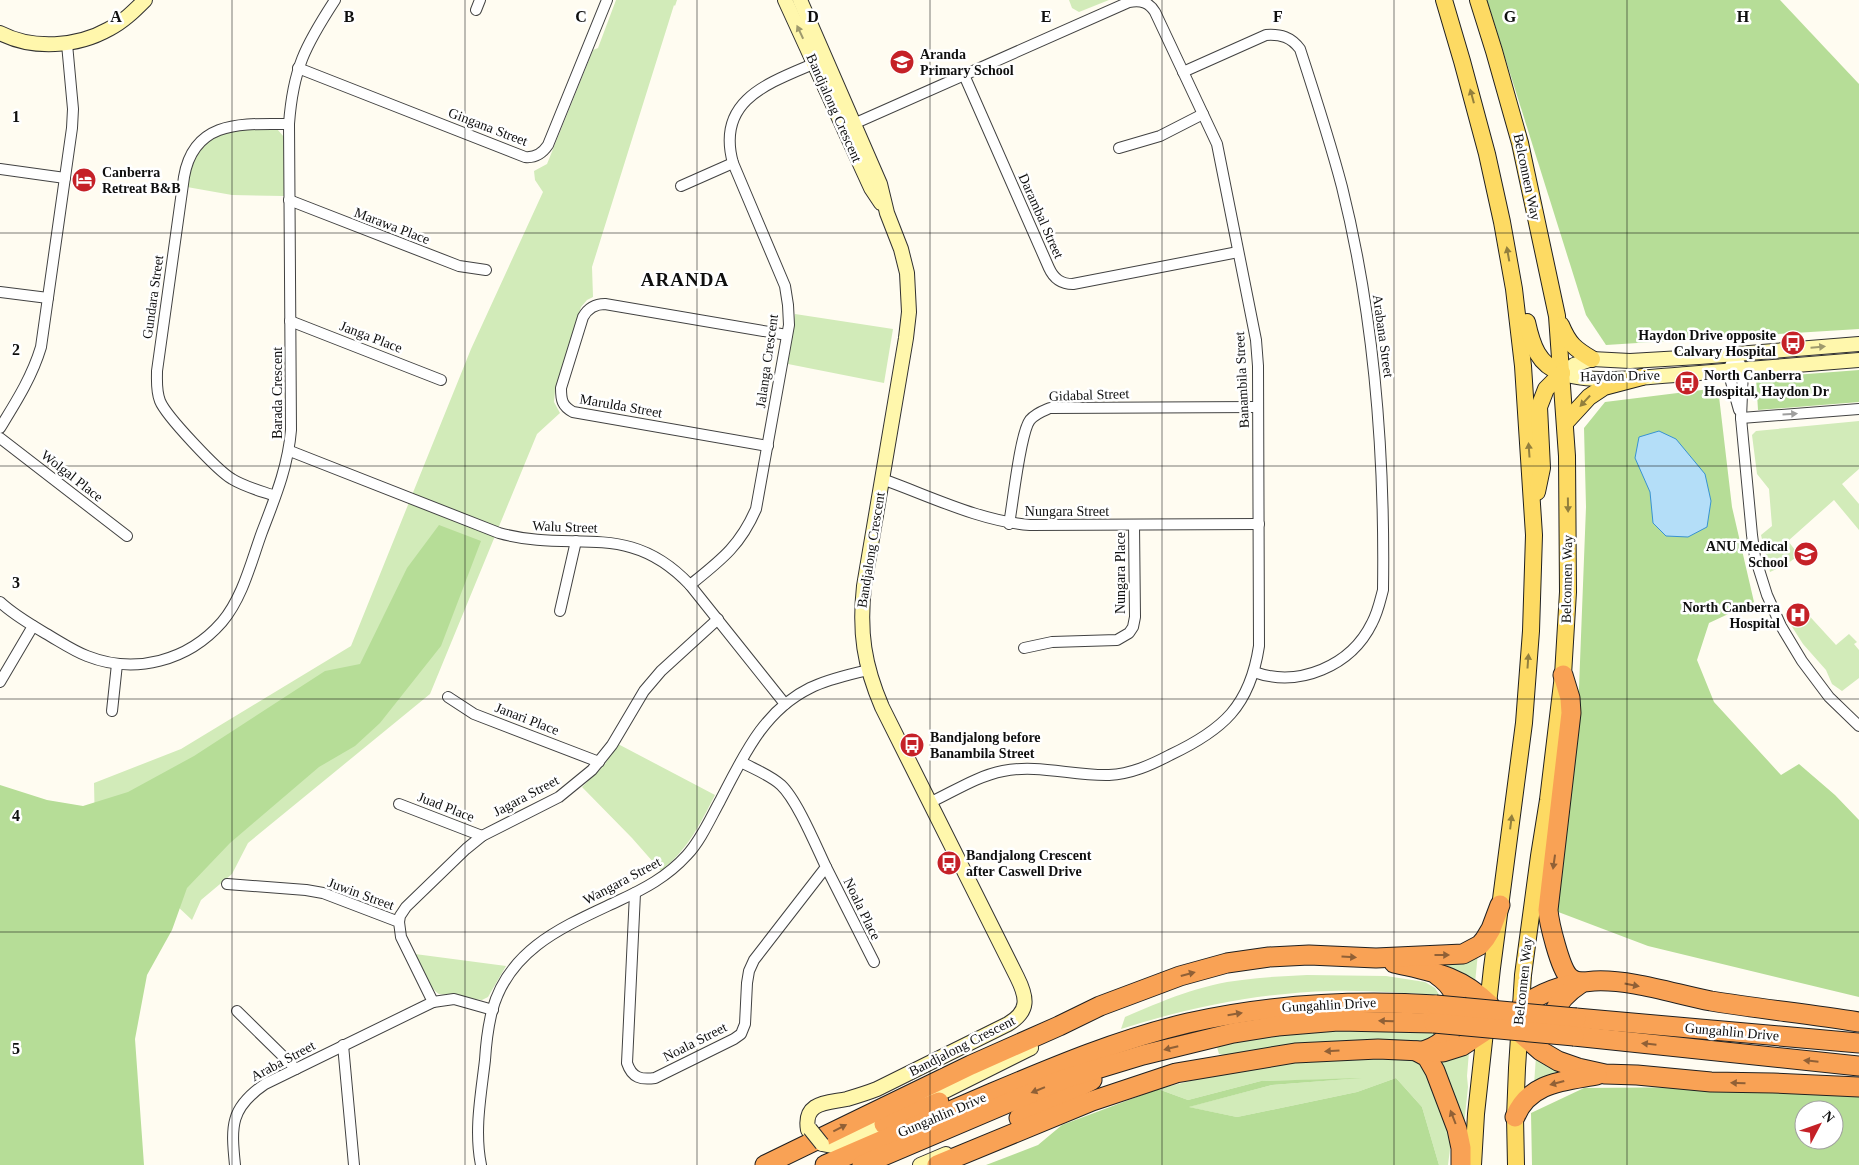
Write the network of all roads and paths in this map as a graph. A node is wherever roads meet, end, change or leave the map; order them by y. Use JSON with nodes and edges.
{"nodes":[{"id":1,"x":145,"y":0,"type":"edge"},
{"id":2,"x":335,"y":0,"type":"edge"},
{"id":3,"x":607,"y":0,"type":"edge"},
{"id":4,"x":785,"y":0,"type":"edge"},
{"id":5,"x":800,"y":0,"type":"edge"},
{"id":6,"x":1444,"y":0,"type":"edge"},
{"id":7,"x":1478,"y":0,"type":"edge"},
{"id":8,"x":0,"y":33,"type":"edge"},
{"id":9,"x":67,"y":44,"type":"junction"},
{"id":10,"x":820,"y":61,"type":"junction"},
{"id":11,"x":298,"y":68,"type":"junction"},
{"id":12,"x":1183,"y":72,"type":"junction"},
{"id":13,"x":964,"y":75,"type":"junction"},
{"id":14,"x":1203,"y":114,"type":"junction"},
{"id":15,"x":289,"y":124,"type":"junction"},
{"id":16,"x":848,"y":126,"type":"junction"},
{"id":17,"x":1120,"y":148,"type":"dead end"},
{"id":18,"x":733,"y":164,"type":"junction"},
{"id":19,"x":0,"y":169,"type":"edge"},
{"id":20,"x":65,"y":178,"type":"junction"},
{"id":21,"x":681,"y":186,"type":"dead end"},
{"id":22,"x":290,"y":200,"type":"junction"},
{"id":23,"x":1238,"y":252,"type":"junction"},
{"id":24,"x":486,"y":270,"type":"dead end"},
{"id":25,"x":1514,"y":289,"type":"junction"},
{"id":26,"x":0,"y":292,"type":"edge"},
{"id":27,"x":48,"y":298,"type":"junction"},
{"id":28,"x":1557,"y":316,"type":"junction"},
{"id":29,"x":290,"y":321,"type":"junction"},
{"id":30,"x":787,"y":335,"type":"junction"},
{"id":31,"x":1859,"y":344,"type":"edge"},
{"id":32,"x":1735,"y":354,"type":"junction"},
{"id":33,"x":1592,"y":359,"type":"junction"},
{"id":34,"x":1859,"y":360,"type":"edge"},
{"id":35,"x":1743,"y":370,"type":"junction"},
{"id":36,"x":1728,"y":371,"type":"junction"},
{"id":37,"x":1562,"y":373,"type":"junction"},
{"id":38,"x":1642,"y":378,"type":"junction"},
{"id":39,"x":441,"y":380,"type":"dead end"},
{"id":40,"x":1258,"y":407,"type":"junction"},
{"id":41,"x":1859,"y":409,"type":"edge"},
{"id":42,"x":1741,"y":418,"type":"junction"},
{"id":43,"x":1566,"y":422,"type":"junction"},
{"id":44,"x":0,"y":428,"type":"edge"},
{"id":45,"x":0,"y":438,"type":"edge"},
{"id":46,"x":768,"y":446,"type":"junction"},
{"id":47,"x":290,"y":451,"type":"junction"},
{"id":48,"x":882,"y":479,"type":"junction"},
{"id":49,"x":275,"y":496,"type":"junction"},
{"id":50,"x":1533,"y":516,"type":"junction"},
{"id":51,"x":1009,"y":524,"type":"junction"},
{"id":52,"x":1258,"y":524,"type":"junction"},
{"id":53,"x":1134,"y":525,"type":"junction"},
{"id":54,"x":127,"y":536,"type":"dead end"},
{"id":55,"x":576,"y":542,"type":"junction"},
{"id":56,"x":690,"y":585,"type":"junction"},
{"id":57,"x":0,"y":602,"type":"edge"},
{"id":58,"x":560,"y":611,"type":"dead end"},
{"id":59,"x":718,"y":619,"type":"junction"},
{"id":60,"x":33,"y":626,"type":"junction"},
{"id":61,"x":1024,"y":648,"type":"dead end"},
{"id":62,"x":117,"y":664,"type":"junction"},
{"id":63,"x":868,"y":670,"type":"junction"},
{"id":64,"x":1254,"y":672,"type":"junction"},
{"id":65,"x":1563,"y":676,"type":"junction"},
{"id":66,"x":0,"y":682,"type":"edge"},
{"id":67,"x":448,"y":697,"type":"dead end"},
{"id":68,"x":785,"y":704,"type":"junction"},
{"id":69,"x":112,"y":711,"type":"dead end"},
{"id":70,"x":1859,"y":726,"type":"edge"},
{"id":71,"x":599,"y":762,"type":"junction"},
{"id":72,"x":741,"y":762,"type":"junction"},
{"id":73,"x":930,"y":803,"type":"junction"},
{"id":74,"x":399,"y":804,"type":"dead end"},
{"id":75,"x":482,"y":836,"type":"junction"},
{"id":76,"x":826,"y":867,"type":"junction"},
{"id":77,"x":227,"y":884,"type":"dead end"},
{"id":78,"x":636,"y":893,"type":"junction"},
{"id":79,"x":1500,"y":905,"type":"junction"},
{"id":80,"x":398,"y":922,"type":"junction"},
{"id":81,"x":1376,"y":958,"type":"junction"},
{"id":82,"x":874,"y":962,"type":"dead end"},
{"id":83,"x":1425,"y":970,"type":"junction"},
{"id":84,"x":1583,"y":982,"type":"junction"},
{"id":85,"x":1142,"y":989,"type":"junction"},
{"id":86,"x":433,"y":1002,"type":"junction"},
{"id":87,"x":1489,"y":1004,"type":"junction"},
{"id":88,"x":1520,"y":1008,"type":"junction"},
{"id":89,"x":493,"y":1010,"type":"junction"},
{"id":90,"x":237,"y":1011,"type":"dead end"},
{"id":91,"x":1435,"y":1014,"type":"junction"},
{"id":92,"x":1505,"y":1018,"type":"junction"},
{"id":93,"x":1859,"y":1022,"type":"edge"},
{"id":94,"x":1187,"y":1024,"type":"junction"},
{"id":95,"x":1575,"y":1027,"type":"junction"},
{"id":96,"x":1485,"y":1031,"type":"junction"},
{"id":97,"x":1518,"y":1031,"type":"junction"},
{"id":98,"x":1859,"y":1044,"type":"edge"},
{"id":99,"x":343,"y":1045,"type":"junction"},
{"id":100,"x":1420,"y":1051,"type":"junction"},
{"id":101,"x":1144,"y":1055,"type":"junction"},
{"id":102,"x":1568,"y":1065,"type":"junction"},
{"id":103,"x":1859,"y":1066,"type":"edge"},
{"id":104,"x":296,"y":1069,"type":"junction"},
{"id":105,"x":1605,"y":1074,"type":"junction"},
{"id":106,"x":1859,"y":1087,"type":"edge"},
{"id":107,"x":1515,"y":1116,"type":"junction"},
{"id":108,"x":884,"y":1124,"type":"junction"},
{"id":109,"x":821,"y":1155,"type":"edge"},
{"id":110,"x":942,"y":1159,"type":"edge"},
{"id":111,"x":235,"y":1165,"type":"edge"},
{"id":112,"x":354,"y":1165,"type":"edge"},
{"id":113,"x":481,"y":1165,"type":"edge"},
{"id":114,"x":765,"y":1165,"type":"edge"},
{"id":115,"x":862,"y":1165,"type":"edge"},
{"id":116,"x":920,"y":1165,"type":"edge"},
{"id":117,"x":1461,"y":1165,"type":"edge"},
{"id":118,"x":1473,"y":1165,"type":"edge"},
{"id":119,"x":1516,"y":1165,"type":"edge"}],
"edges":[{"from":1,"to":9,"type":"street"},
{"from":2,"to":11,"type":"street","name":"Barada Crescent"},
{"from":3,"to":11,"type":"street","name":"Gingana Street"},
{"from":10,"to":4,"type":"street","name":"Bandjalong Crescent","one_way":true},
{"from":5,"to":10,"type":"street","name":"Bandjalong Crescent"},
{"from":25,"to":6,"type":"main road","one_way":true},
{"from":7,"to":28,"type":"main road","name":"Belconnen Way"},
{"from":8,"to":9,"type":"street"},
{"from":9,"to":20,"type":"street"},
{"from":10,"to":16,"type":"street","name":"Bandjalong Crescent"},
{"from":10,"to":18,"type":"street","name":"Jalanga Crescent"},
{"from":11,"to":15,"type":"street","name":"Barada Crescent"},
{"from":12,"to":13,"type":"street","name":"Banambila Street"},
{"from":12,"to":14,"type":"street","name":"Banambila Street"},
{"from":12,"to":64,"type":"street","name":"Arabana Street"},
{"from":13,"to":16,"type":"street","name":"Banambila Street"},
{"from":13,"to":23,"type":"street","name":"Darambal Street"},
{"from":14,"to":17,"type":"street"},
{"from":14,"to":23,"type":"street","name":"Banambila Street"},
{"from":15,"to":22,"type":"street","name":"Barada Crescent"},
{"from":15,"to":49,"type":"street","name":"Gundara Street"},
{"from":16,"to":48,"type":"street","name":"Bandjalong Crescent"},
{"from":18,"to":21,"type":"street"},
{"from":18,"to":30,"type":"street","name":"Jalanga Crescent"},
{"from":19,"to":20,"type":"street"},
{"from":20,"to":27,"type":"street"},
{"from":22,"to":24,"type":"street","name":"Marawa Place"},
{"from":22,"to":29,"type":"street","name":"Barada Crescent"},
{"from":23,"to":40,"type":"street","name":"Banambila Street"},
{"from":25,"to":37,"type":"main road"},
{"from":50,"to":25,"type":"main road","one_way":true},
{"from":26,"to":27,"type":"street"},
{"from":27,"to":44,"type":"street"},
{"from":28,"to":33,"type":"main road"},
{"from":28,"to":37,"type":"main road","name":"Belconnen Way"},
{"from":29,"to":39,"type":"street","name":"Janga Place"},
{"from":29,"to":47,"type":"street","name":"Barada Crescent"},
{"from":30,"to":46,"type":"street","name":"Jalanga Crescent"},
{"from":30,"to":46,"type":"street","name":"Marulda Street"},
{"from":32,"to":31,"type":"street","name":"Haydon Drive","one_way":true},
{"from":32,"to":33,"type":"street","name":"Haydon Drive"},
{"from":32,"to":35,"type":"street"},
{"from":32,"to":36,"type":"street"},
{"from":33,"to":37,"type":"street","name":"Haydon Drive"},
{"from":34,"to":35,"type":"street","name":"Haydon Drive"},
{"from":35,"to":36,"type":"street","name":"Haydon Drive"},
{"from":35,"to":42,"type":"street"},
{"from":36,"to":38,"type":"street","name":"Haydon Drive"},
{"from":36,"to":42,"type":"street"},
{"from":37,"to":38,"type":"street","name":"Haydon Drive"},
{"from":37,"to":43,"type":"main road","name":"Belconnen Way"},
{"from":37,"to":50,"type":"main road"},
{"from":38,"to":43,"type":"main road","one_way":true},
{"from":40,"to":51,"type":"street","name":"Gidabal Street"},
{"from":40,"to":52,"type":"street","name":"Banambila Street"},
{"from":42,"to":41,"type":"street","one_way":true},
{"from":42,"to":70,"type":"street"},
{"from":43,"to":65,"type":"main road","name":"Belconnen Way","one_way":true},
{"from":45,"to":54,"type":"street","name":"Wolgal Place"},
{"from":46,"to":56,"type":"street","name":"Jalanga Crescent"},
{"from":47,"to":49,"type":"street","name":"Barada Crescent"},
{"from":47,"to":55,"type":"street","name":"Walu Street"},
{"from":48,"to":51,"type":"street","name":"Nungara Street"},
{"from":48,"to":63,"type":"street","name":"Bandjalong Crescent"},
{"from":49,"to":62,"type":"street","name":"Barada Crescent"},
{"from":79,"to":50,"type":"main road","one_way":true},
{"from":51,"to":53,"type":"street","name":"Nungara Street"},
{"from":52,"to":53,"type":"street","name":"Nungara Street"},
{"from":52,"to":64,"type":"street","name":"Banambila Street"},
{"from":53,"to":61,"type":"street","name":"Nungara Place"},
{"from":55,"to":56,"type":"street","name":"Walu Street"},
{"from":55,"to":58,"type":"street"},
{"from":56,"to":59,"type":"street","name":"Walu Street"},
{"from":57,"to":60,"type":"street","name":"Barada Crescent"},
{"from":59,"to":68,"type":"street","name":"Walu Street"},
{"from":59,"to":71,"type":"street","name":"Jagara Street"},
{"from":60,"to":62,"type":"street","name":"Barada Crescent"},
{"from":60,"to":66,"type":"street"},
{"from":62,"to":69,"type":"street"},
{"from":63,"to":68,"type":"street","name":"Wangara Street"},
{"from":63,"to":73,"type":"street","name":"Bandjalong Crescent"},
{"from":64,"to":73,"type":"street","name":"Banambila Street"},
{"from":65,"to":84,"type":"highway","one_way":true},
{"from":65,"to":88,"type":"main road","name":"Belconnen Way"},
{"from":67,"to":71,"type":"street","name":"Janari Place"},
{"from":68,"to":72,"type":"street","name":"Wangara Street"},
{"from":71,"to":75,"type":"street","name":"Jagara Street"},
{"from":72,"to":76,"type":"street"},
{"from":72,"to":78,"type":"street","name":"Wangara Street"},
{"from":73,"to":109,"type":"street","name":"Bandjalong Crescent"},
{"from":74,"to":75,"type":"street","name":"Juad Place"},
{"from":75,"to":80,"type":"street","name":"Jagara Street"},
{"from":76,"to":78,"type":"street","name":"Noala Street"},
{"from":76,"to":82,"type":"street","name":"Noala Place"},
{"from":77,"to":80,"type":"street","name":"Juwin Street"},
{"from":78,"to":89,"type":"street","name":"Wangara Street"},
{"from":81,"to":79,"type":"highway","one_way":true},
{"from":79,"to":87,"type":"main road"},
{"from":80,"to":86,"type":"street","name":"Juwin Street"},
{"from":81,"to":83,"type":"highway"},
{"from":85,"to":81,"type":"highway","one_way":true},
{"from":83,"to":87,"type":"highway"},
{"from":83,"to":100,"type":"highway"},
{"from":84,"to":88,"type":"highway"},
{"from":84,"to":93,"type":"highway","one_way":true},
{"from":84,"to":102,"type":"highway"},
{"from":85,"to":108,"type":"street"},
{"from":114,"to":85,"type":"highway","one_way":true},
{"from":86,"to":89,"type":"street","name":"Araba Street"},
{"from":86,"to":99,"type":"street","name":"Araba Street"},
{"from":87,"to":92,"type":"main road"},
{"from":87,"to":96,"type":"main road"},
{"from":88,"to":92,"type":"main road"},
{"from":88,"to":97,"type":"main road","name":"Belconnen Way"},
{"from":89,"to":113,"type":"street","name":"Wangara Street"},
{"from":90,"to":104,"type":"street"},
{"from":94,"to":91,"type":"highway","name":"Gungahlin Drive","one_way":true},
{"from":91,"to":95,"type":"highway","name":"Gungahlin Drive","bridge":true},
{"from":91,"to":101,"type":"highway","name":"Gungahlin Drive","one_way":true},
{"from":92,"to":96,"type":"main road"},
{"from":92,"to":97,"type":"main road"},
{"from":94,"to":108,"type":"highway"},
{"from":94,"to":109,"type":"highway","name":"Gungahlin Drive"},
{"from":95,"to":98,"type":"highway","name":"Gungahlin Drive"},
{"from":103,"to":95,"type":"highway","name":"Gungahlin Drive","one_way":true},
{"from":96,"to":100,"type":"highway"},
{"from":96,"to":118,"type":"main road"},
{"from":97,"to":102,"type":"highway"},
{"from":97,"to":107,"type":"main road","name":"Belconnen Way"},
{"from":99,"to":104,"type":"street","name":"Araba Street"},
{"from":99,"to":112,"type":"street"},
{"from":100,"to":110,"type":"highway","one_way":true},
{"from":117,"to":100,"type":"highway","one_way":true},
{"from":101,"to":110,"type":"highway"},
{"from":101,"to":115,"type":"highway","name":"Gungahlin Drive","one_way":true},
{"from":102,"to":105,"type":"highway"},
{"from":104,"to":111,"type":"street","name":"Araba Street"},
{"from":106,"to":105,"type":"highway","one_way":true},
{"from":105,"to":107,"type":"highway","one_way":true},
{"from":107,"to":119,"type":"main road","name":"Belconnen Way"},
{"from":108,"to":109,"type":"street"},
{"from":110,"to":116,"type":"street"}]}
